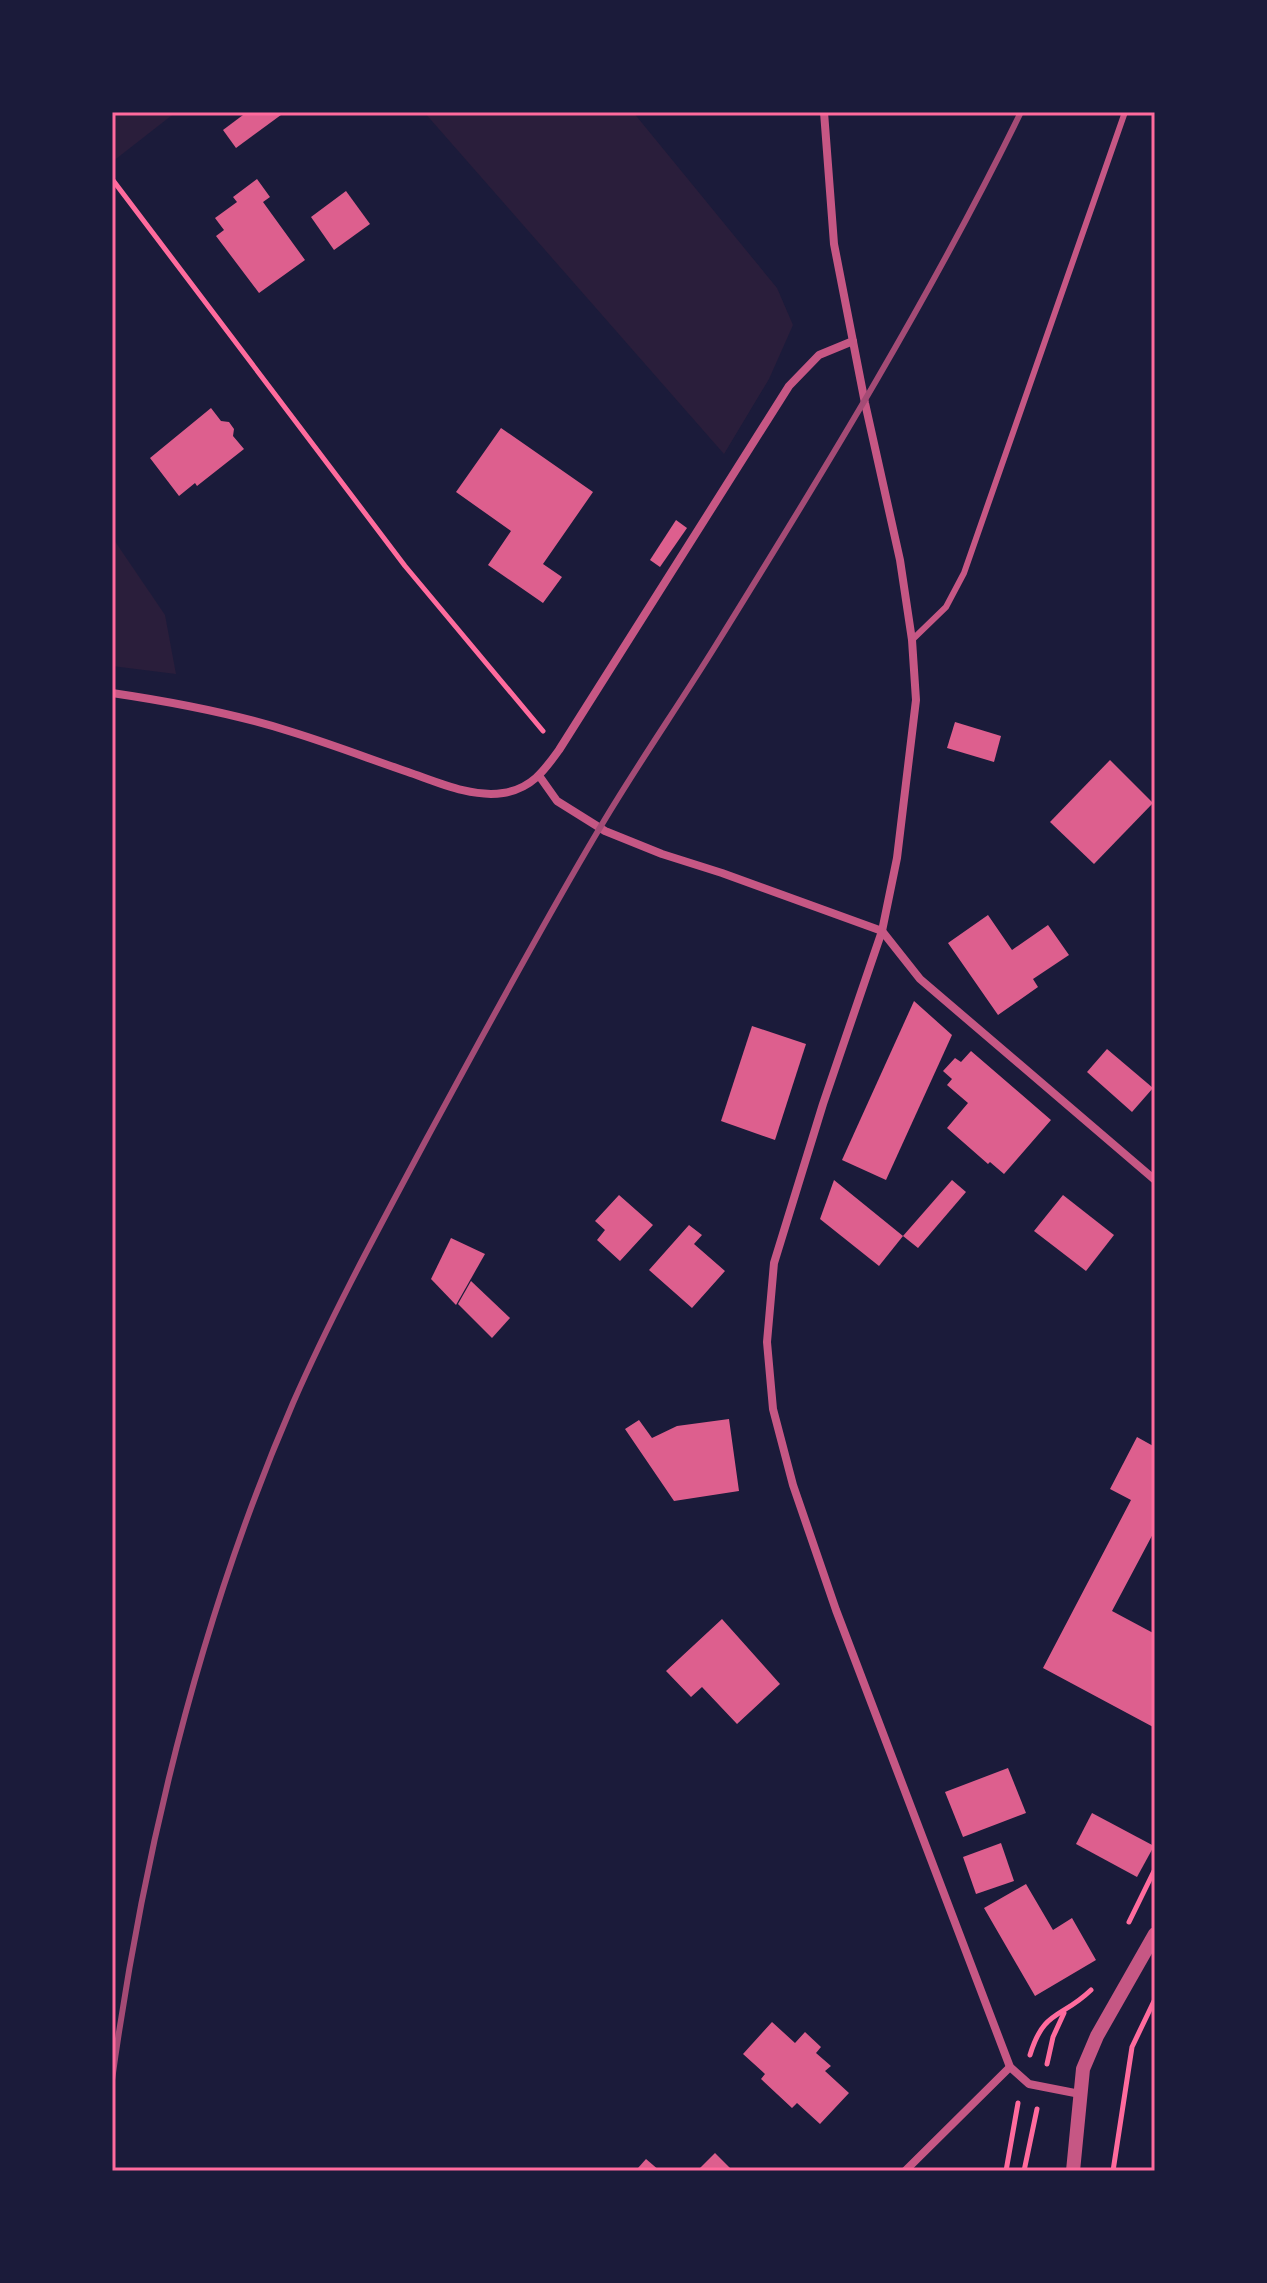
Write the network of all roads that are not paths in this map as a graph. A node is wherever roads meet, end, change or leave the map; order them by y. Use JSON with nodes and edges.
{"nodes":[{"id":1,"x":824,"y":112,"type":"edge"},
{"id":2,"x":1125,"y":112,"type":"edge"},
{"id":3,"x":853,"y":341,"type":"junction"},
{"id":4,"x":912,"y":640,"type":"junction"},
{"id":5,"x":112,"y":693,"type":"edge"},
{"id":6,"x":540,"y":777,"type":"junction"},
{"id":7,"x":882,"y":931,"type":"junction"},
{"id":8,"x":1155,"y":1180,"type":"edge"},
{"id":9,"x":1155,"y":1934,"type":"edge"},
{"id":10,"x":1010,"y":2067,"type":"junction"},
{"id":11,"x":1080,"y":2094,"type":"junction"},
{"id":12,"x":905,"y":2171,"type":"edge"},
{"id":13,"x":1073,"y":2171,"type":"edge"}],
"edges":[{"from":1,"to":3,"type":"street"},
{"from":2,"to":4,"type":"lane"},
{"from":3,"to":4,"type":"street"},
{"from":3,"to":6,"type":"street"},
{"from":4,"to":7,"type":"street"},
{"from":5,"to":6,"type":"street"},
{"from":6,"to":7,"type":"street"},
{"from":7,"to":8,"type":"street"},
{"from":7,"to":10,"type":"street"},
{"from":9,"to":11,"type":"street"},
{"from":10,"to":11,"type":"street"},
{"from":10,"to":12,"type":"street"},
{"from":11,"to":13,"type":"street"}]}
